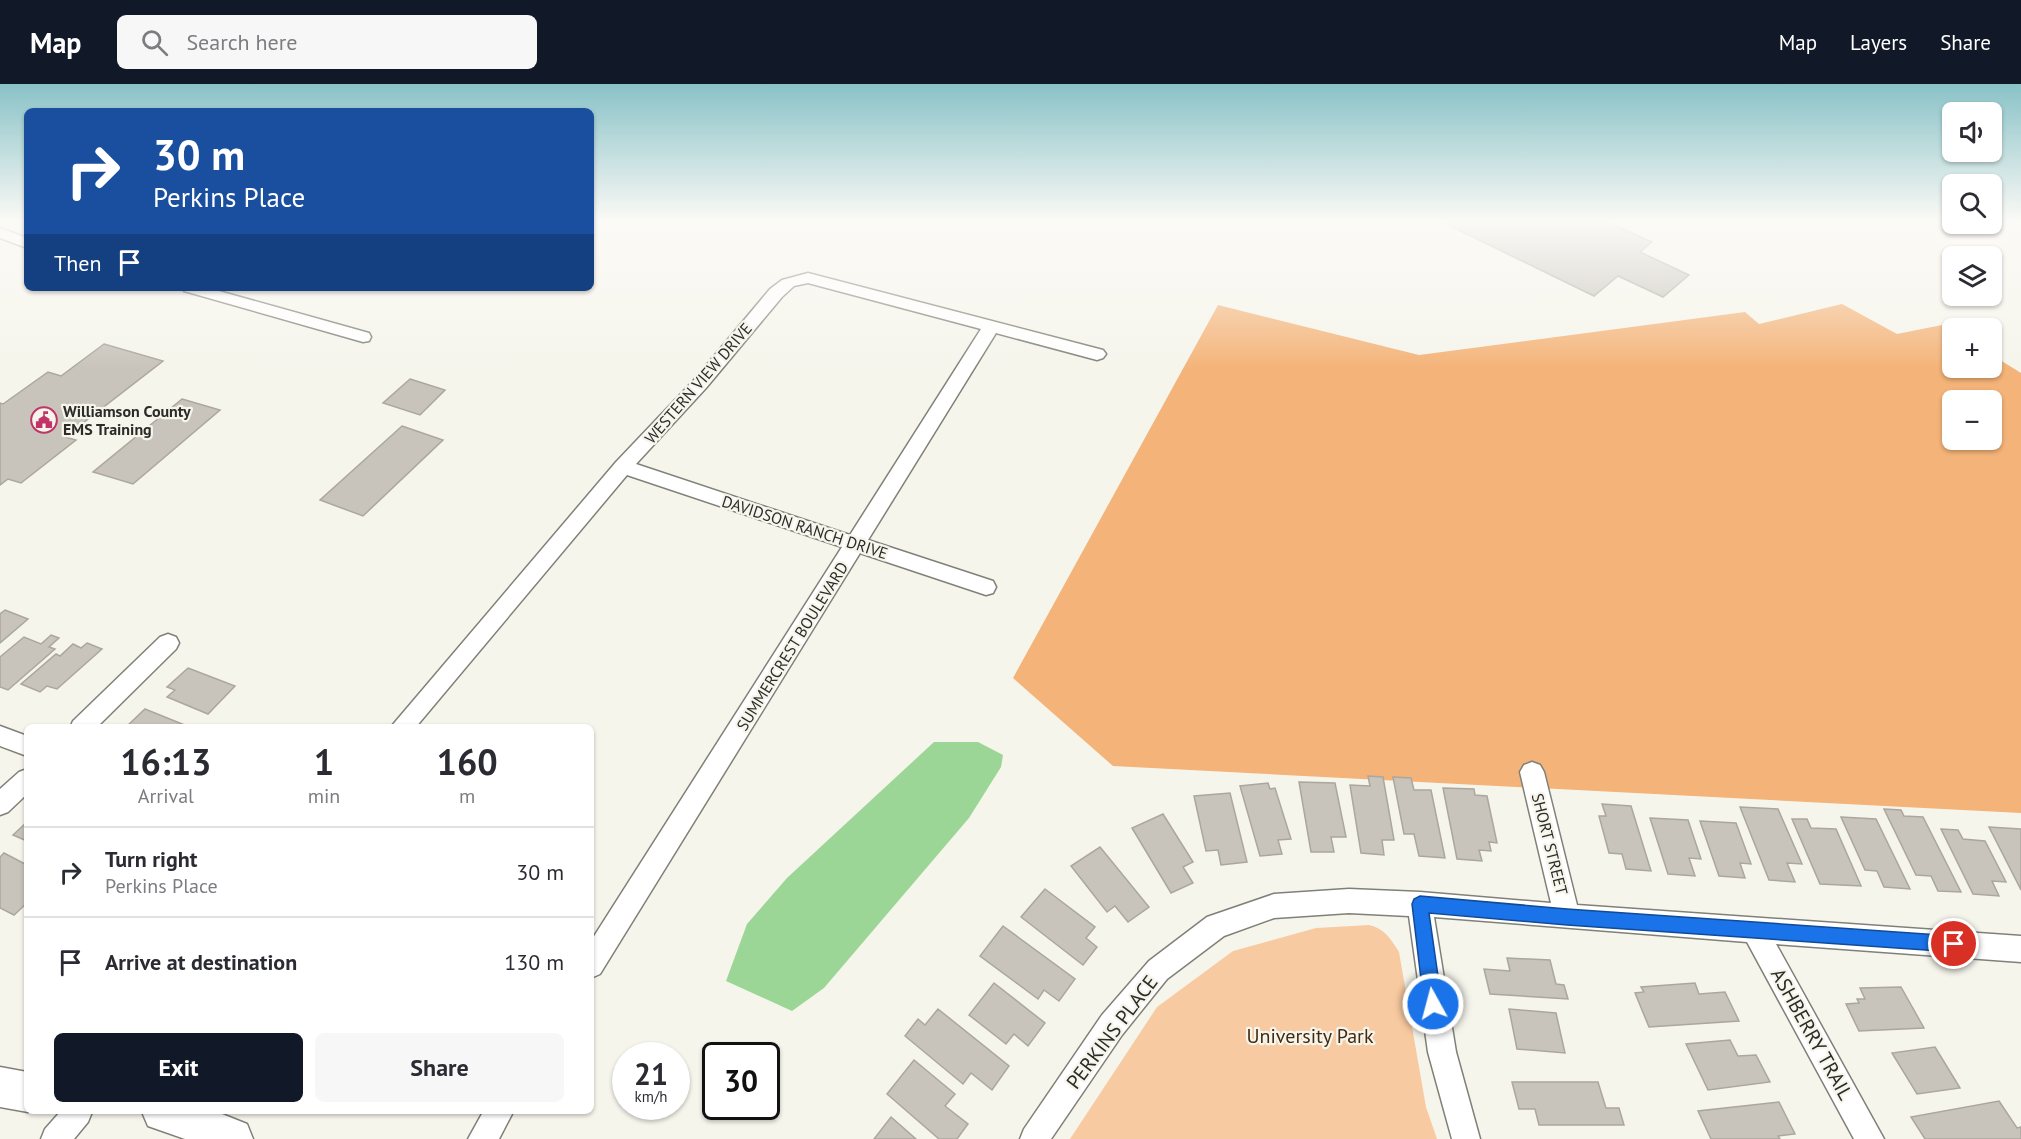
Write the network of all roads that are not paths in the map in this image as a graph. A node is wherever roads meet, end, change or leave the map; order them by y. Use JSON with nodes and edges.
{"nodes":[{"id":1,"x":201,"y":291,"type":"edge"},
{"id":2,"x":991,"y":327,"type":"junction"},
{"id":3,"x":363,"y":337,"type":"dead end"},
{"id":4,"x":1097,"y":354,"type":"dead end"},
{"id":5,"x":623,"y":467,"type":"junction"},
{"id":6,"x":856,"y":544,"type":"junction"},
{"id":7,"x":986,"y":587,"type":"dead end"},
{"id":8,"x":168,"y":643,"type":"dead end"},
{"id":9,"x":85,"y":724,"type":"edge"},
{"id":10,"x":404,"y":724,"type":"edge"},
{"id":11,"x":0,"y":736,"type":"edge"},
{"id":12,"x":24,"y":745,"type":"edge"},
{"id":13,"x":1532,"y":772,"type":"dead end"},
{"id":14,"x":24,"y":782,"type":"edge"},
{"id":15,"x":0,"y":804,"type":"edge"},
{"id":16,"x":1420,"y":904,"type":"junction"},
{"id":17,"x":1567,"y":917,"type":"junction"},
{"id":18,"x":1754,"y":930,"type":"junction"},
{"id":19,"x":2021,"y":949,"type":"edge"},
{"id":20,"x":594,"y":960,"type":"edge"},
{"id":21,"x":0,"y":1087,"type":"edge"},
{"id":22,"x":24,"y":1091,"type":"edge"},
{"id":23,"x":76,"y":1114,"type":"edge"},
{"id":24,"x":173,"y":1114,"type":"edge"},
{"id":25,"x":498,"y":1114,"type":"edge"},
{"id":26,"x":55,"y":1139,"type":"edge"},
{"id":27,"x":232,"y":1139,"type":"edge"},
{"id":28,"x":482,"y":1139,"type":"edge"},
{"id":29,"x":1034,"y":1139,"type":"edge"},
{"id":30,"x":1466,"y":1139,"type":"edge"},
{"id":31,"x":1870,"y":1139,"type":"edge"}],
"edges":[{"from":1,"to":3,"type":"street"},
{"from":2,"to":4,"type":"street","name":"WESTERN VIEW DRIVE"},
{"from":2,"to":5,"type":"street","name":"WESTERN VIEW DRIVE"},
{"from":2,"to":6,"type":"street","name":"SUMMERCREST BOULEVARD"},
{"from":5,"to":6,"type":"street","name":"DAVIDSON RANCH DRIVE"},
{"from":5,"to":10,"type":"street","name":"WESTERN VIEW DRIVE"},
{"from":6,"to":7,"type":"street","name":"DAVIDSON RANCH DRIVE"},
{"from":6,"to":20,"type":"street","name":"SUMMERCREST BOULEVARD"},
{"from":8,"to":9,"type":"street"},
{"from":11,"to":12,"type":"street"},
{"from":13,"to":17,"type":"street","name":"SHORT STREET"},
{"from":14,"to":15,"type":"street"},
{"from":16,"to":17,"type":"street","name":"PERKINS PLACE"},
{"from":16,"to":29,"type":"street","name":"PERKINS PLACE"},
{"from":16,"to":30,"type":"street"},
{"from":17,"to":18,"type":"street","name":"PERKINS PLACE"},
{"from":18,"to":19,"type":"street","name":"PERKINS PLACE"},
{"from":18,"to":31,"type":"street","name":"ASHBERRY TRAIL"},
{"from":21,"to":22,"type":"street"},
{"from":23,"to":26,"type":"street"},
{"from":24,"to":27,"type":"street"},
{"from":25,"to":28,"type":"street"}]}
